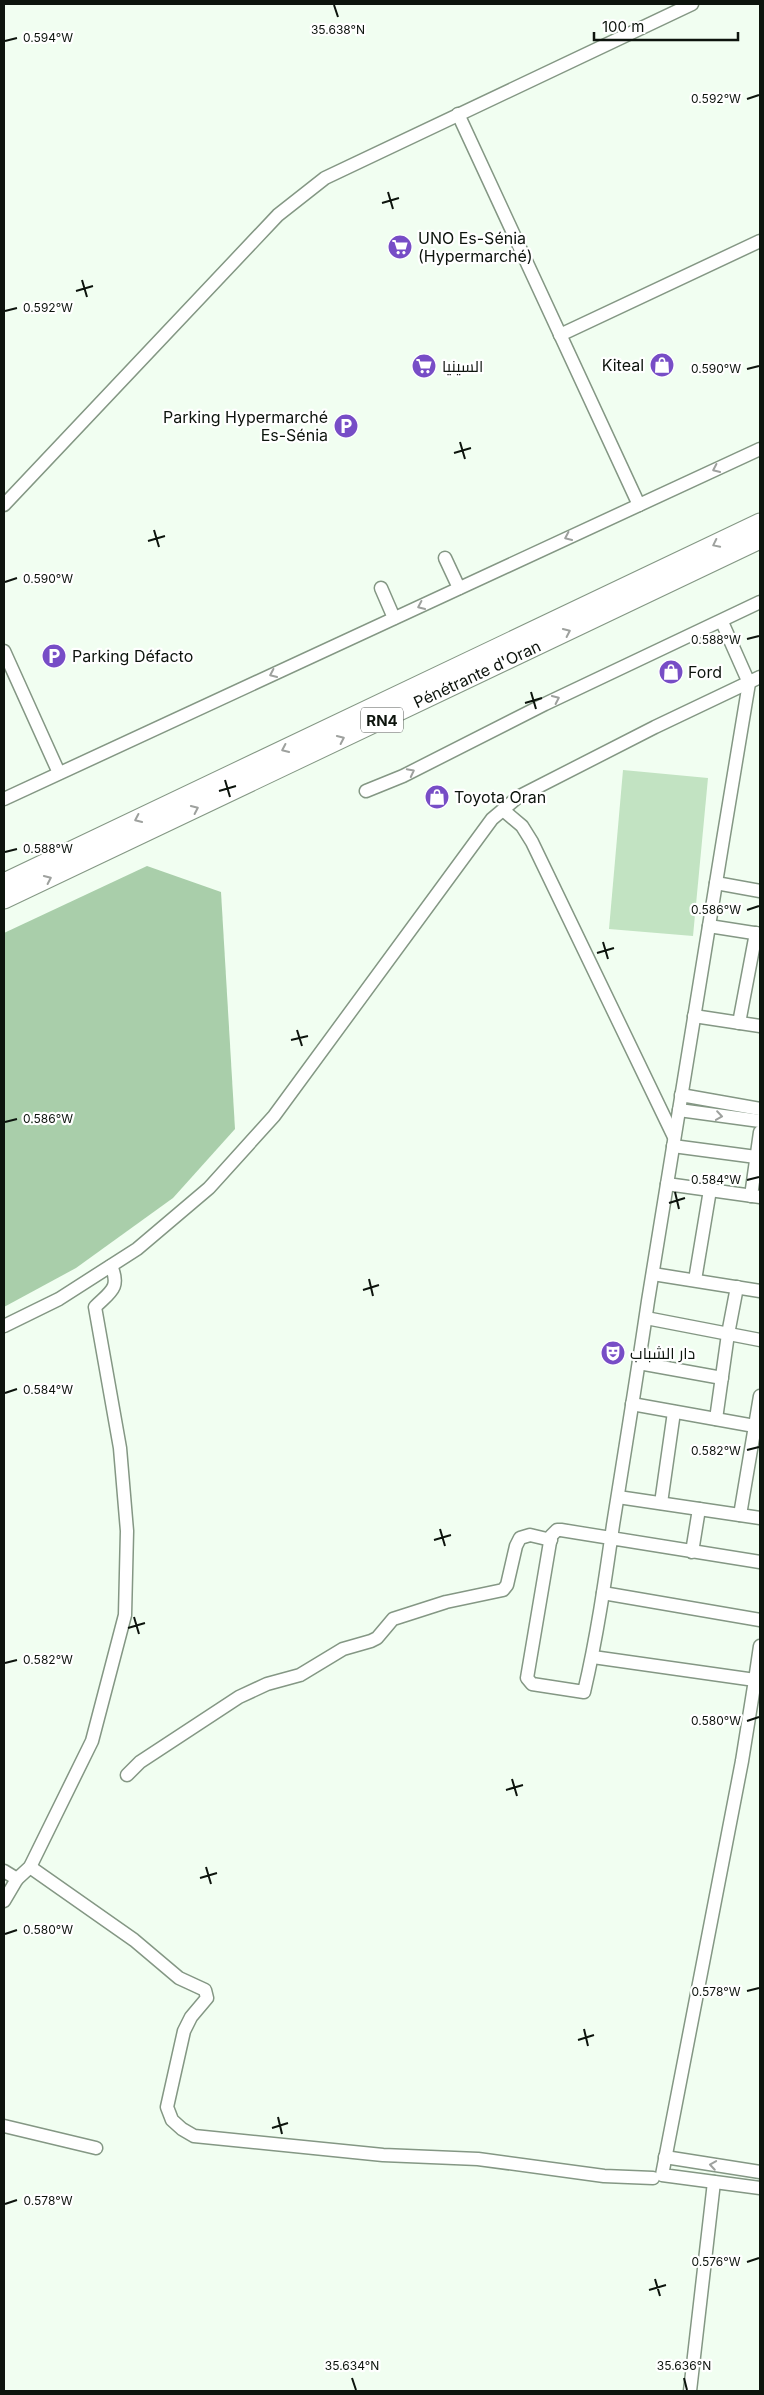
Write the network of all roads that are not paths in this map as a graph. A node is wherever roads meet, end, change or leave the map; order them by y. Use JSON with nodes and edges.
{"nodes":[{"id":1,"x":692,"y":4,"type":"edge"},
{"id":2,"x":458,"y":114,"type":"junction"},
{"id":3,"x":760,"y":241,"type":"edge"},
{"id":4,"x":560,"y":335,"type":"junction"},
{"id":5,"x":760,"y":449,"type":"edge"},
{"id":6,"x":4,"y":505,"type":"edge"},
{"id":7,"x":639,"y":505,"type":"junction"},
{"id":8,"x":760,"y":523,"type":"edge"},
{"id":9,"x":760,"y":539,"type":"edge"},
{"id":10,"x":445,"y":558,"type":"dead end"},
{"id":11,"x":381,"y":588,"type":"dead end"},
{"id":12,"x":459,"y":588,"type":"junction"},
{"id":13,"x":760,"y":602,"type":"edge"},
{"id":14,"x":394,"y":618,"type":"junction"},
{"id":15,"x":722,"y":622,"type":"junction"},
{"id":16,"x":4,"y":651,"type":"edge"},
{"id":17,"x":755,"y":680,"type":"edge"},
{"id":18,"x":59,"y":773,"type":"junction"},
{"id":19,"x":366,"y":791,"type":"dead end"},
{"id":20,"x":4,"y":799,"type":"edge"},
{"id":21,"x":503,"y":810,"type":"junction"},
{"id":22,"x":4,"y":883,"type":"edge"},
{"id":23,"x":716,"y":883,"type":"junction"},
{"id":24,"x":760,"y":891,"type":"edge"},
{"id":25,"x":4,"y":900,"type":"edge"},
{"id":26,"x":709,"y":926,"type":"junction"},
{"id":27,"x":758,"y":933,"type":"edge"},
{"id":28,"x":694,"y":1016,"type":"junction"},
{"id":29,"x":739,"y":1023,"type":"junction"},
{"id":30,"x":760,"y":1026,"type":"edge"},
{"id":31,"x":681,"y":1095,"type":"junction"},
{"id":32,"x":760,"y":1109,"type":"edge"},
{"id":33,"x":679,"y":1110,"type":"junction"},
{"id":34,"x":760,"y":1122,"type":"edge"},
{"id":35,"x":760,"y":1132,"type":"edge"},
{"id":36,"x":674,"y":1142,"type":"junction"},
{"id":37,"x":756,"y":1156,"type":"junction"},
{"id":38,"x":666,"y":1184,"type":"junction"},
{"id":39,"x":710,"y":1190,"type":"junction"},
{"id":40,"x":755,"y":1196,"type":"edge"},
{"id":41,"x":111,"y":1266,"type":"junction"},
{"id":42,"x":653,"y":1274,"type":"junction"},
{"id":43,"x":696,"y":1280,"type":"junction"},
{"id":44,"x":738,"y":1287,"type":"junction"},
{"id":45,"x":760,"y":1291,"type":"edge"},
{"id":46,"x":646,"y":1318,"type":"junction"},
{"id":47,"x":4,"y":1326,"type":"edge"},
{"id":48,"x":728,"y":1334,"type":"junction"},
{"id":49,"x":760,"y":1340,"type":"edge"},
{"id":50,"x":639,"y":1363,"type":"junction"},
{"id":51,"x":722,"y":1378,"type":"junction"},
{"id":52,"x":760,"y":1396,"type":"edge"},
{"id":53,"x":632,"y":1404,"type":"junction"},
{"id":54,"x":674,"y":1412,"type":"junction"},
{"id":55,"x":716,"y":1419,"type":"junction"},
{"id":56,"x":758,"y":1427,"type":"edge"},
{"id":57,"x":618,"y":1497,"type":"junction"},
{"id":58,"x":661,"y":1503,"type":"junction"},
{"id":59,"x":699,"y":1509,"type":"junction"},
{"id":60,"x":740,"y":1515,"type":"junction"},
{"id":61,"x":760,"y":1518,"type":"edge"},
{"id":62,"x":611,"y":1539,"type":"junction"},
{"id":63,"x":550,"y":1540,"type":"junction"},
{"id":64,"x":692,"y":1552,"type":"junction"},
{"id":65,"x":760,"y":1562,"type":"edge"},
{"id":66,"x":603,"y":1594,"type":"junction"},
{"id":67,"x":760,"y":1620,"type":"edge"},
{"id":68,"x":760,"y":1646,"type":"edge"},
{"id":69,"x":593,"y":1657,"type":"junction"},
{"id":70,"x":759,"y":1662,"type":"edge"},
{"id":71,"x":754,"y":1680,"type":"junction"},
{"id":72,"x":127,"y":1775,"type":"dead end"},
{"id":73,"x":30,"y":1867,"type":"junction"},
{"id":74,"x":4,"y":1871,"type":"edge"},
{"id":75,"x":17,"y":1879,"type":"junction"},
{"id":76,"x":4,"y":1901,"type":"edge"},
{"id":77,"x":4,"y":2126,"type":"edge"},
{"id":78,"x":96,"y":2148,"type":"dead end"},
{"id":79,"x":665,"y":2158,"type":"junction"},
{"id":80,"x":760,"y":2172,"type":"edge"},
{"id":81,"x":658,"y":2177,"type":"junction"},
{"id":82,"x":714,"y":2182,"type":"junction"},
{"id":83,"x":759,"y":2184,"type":"edge"},
{"id":84,"x":690,"y":2391,"type":"edge"}],
"edges":[{"from":1,"to":2,"type":"street"},
{"from":2,"to":4,"type":"street"},
{"from":2,"to":6,"type":"street"},
{"from":3,"to":4,"type":"street"},
{"from":4,"to":7,"type":"street"},
{"from":5,"to":7,"type":"street","one_way":true},
{"from":7,"to":12,"type":"street","one_way":true},
{"from":8,"to":22,"type":"highway","name":"Pénétrante d'Oran","number":"RN4","one_way":true},
{"from":25,"to":9,"type":"highway","name":"Pénétrante d'Oran","number":"RN4","one_way":true},
{"from":10,"to":12,"type":"street"},
{"from":11,"to":14,"type":"street"},
{"from":12,"to":14,"type":"street","one_way":true},
{"from":13,"to":15,"type":"street"},
{"from":14,"to":18,"type":"street","one_way":true},
{"from":15,"to":17,"type":"street"},
{"from":19,"to":15,"type":"street","one_way":true},
{"from":16,"to":18,"type":"street"},
{"from":17,"to":21,"type":"street"},
{"from":17,"to":23,"type":"street"},
{"from":18,"to":20,"type":"street"},
{"from":21,"to":36,"type":"street"},
{"from":21,"to":41,"type":"street"},
{"from":23,"to":24,"type":"street"},
{"from":23,"to":26,"type":"street"},
{"from":26,"to":27,"type":"street"},
{"from":26,"to":28,"type":"street"},
{"from":27,"to":29,"type":"street"},
{"from":28,"to":29,"type":"street"},
{"from":28,"to":31,"type":"street"},
{"from":29,"to":30,"type":"street"},
{"from":31,"to":32,"type":"street"},
{"from":31,"to":33,"type":"street"},
{"from":33,"to":34,"type":"street","one_way":true},
{"from":33,"to":36,"type":"street"},
{"from":35,"to":37,"type":"street"},
{"from":36,"to":37,"type":"street"},
{"from":36,"to":38,"type":"street"},
{"from":37,"to":40,"type":"street"},
{"from":38,"to":39,"type":"street"},
{"from":38,"to":42,"type":"street"},
{"from":39,"to":40,"type":"street"},
{"from":39,"to":43,"type":"street"},
{"from":41,"to":47,"type":"street"},
{"from":41,"to":73,"type":"street"},
{"from":42,"to":43,"type":"street"},
{"from":42,"to":46,"type":"street"},
{"from":43,"to":44,"type":"street"},
{"from":44,"to":45,"type":"street"},
{"from":44,"to":48,"type":"street"},
{"from":46,"to":48,"type":"street"},
{"from":46,"to":50,"type":"street"},
{"from":48,"to":49,"type":"street"},
{"from":48,"to":51,"type":"street"},
{"from":50,"to":51,"type":"street"},
{"from":50,"to":53,"type":"street"},
{"from":51,"to":55,"type":"street"},
{"from":52,"to":56,"type":"street"},
{"from":53,"to":54,"type":"street"},
{"from":53,"to":57,"type":"street"},
{"from":54,"to":55,"type":"street"},
{"from":54,"to":58,"type":"street"},
{"from":55,"to":56,"type":"street"},
{"from":56,"to":60,"type":"street"},
{"from":57,"to":58,"type":"street"},
{"from":57,"to":62,"type":"street"},
{"from":58,"to":59,"type":"street"},
{"from":59,"to":60,"type":"street"},
{"from":59,"to":64,"type":"street"},
{"from":60,"to":61,"type":"street"},
{"from":62,"to":63,"type":"street"},
{"from":62,"to":64,"type":"street"},
{"from":62,"to":66,"type":"street"},
{"from":63,"to":69,"type":"street"},
{"from":63,"to":72,"type":"street"},
{"from":64,"to":65,"type":"street"},
{"from":66,"to":67,"type":"street"},
{"from":66,"to":69,"type":"street"},
{"from":68,"to":70,"type":"street"},
{"from":69,"to":71,"type":"street"},
{"from":70,"to":71,"type":"street"},
{"from":71,"to":79,"type":"street"},
{"from":73,"to":75,"type":"street"},
{"from":73,"to":81,"type":"street"},
{"from":74,"to":75,"type":"street"},
{"from":75,"to":76,"type":"street"},
{"from":77,"to":78,"type":"street"},
{"from":80,"to":79,"type":"street","one_way":true},
{"from":79,"to":81,"type":"street"},
{"from":81,"to":82,"type":"street"},
{"from":82,"to":83,"type":"street"},
{"from":82,"to":84,"type":"street"}]}
